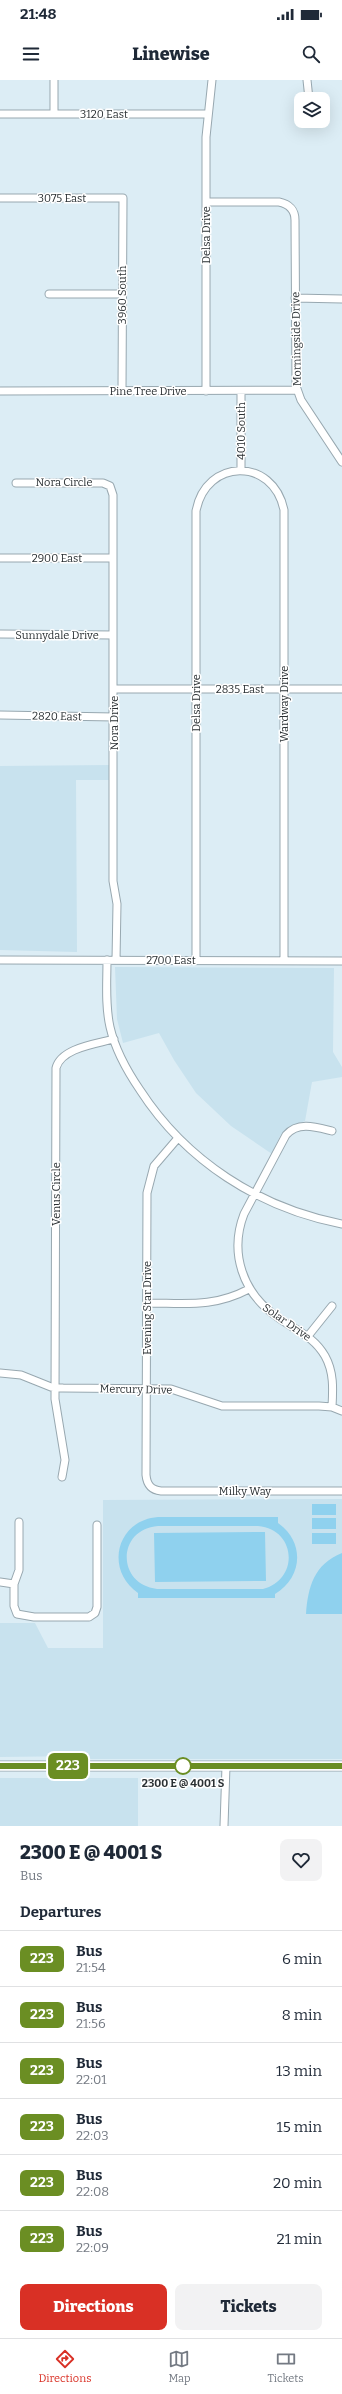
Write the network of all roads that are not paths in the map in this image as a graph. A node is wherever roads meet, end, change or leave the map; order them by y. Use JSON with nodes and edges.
{"nodes":[{"id":1,"x":54,"y":80,"type":"edge"},
{"id":2,"x":212,"y":80,"type":"edge"},
{"id":3,"x":307,"y":80,"type":"edge"},
{"id":4,"x":308,"y":92,"type":"edge"},
{"id":5,"x":0,"y":114,"type":"edge"},
{"id":6,"x":54,"y":114,"type":"junction"},
{"id":7,"x":207,"y":114,"type":"junction"},
{"id":8,"x":0,"y":198,"type":"edge"},
{"id":9,"x":123,"y":198,"type":"joint"},
{"id":10,"x":206,"y":202,"type":"junction"},
{"id":11,"x":49,"y":294,"type":"dead end"},
{"id":12,"x":122,"y":294,"type":"junction"},
{"id":13,"x":295,"y":298,"type":"junction"},
{"id":14,"x":342,"y":298,"type":"edge"},
{"id":15,"x":297,"y":390,"type":"junction"},
{"id":16,"x":0,"y":391,"type":"edge"},
{"id":17,"x":122,"y":391,"type":"junction"},
{"id":18,"x":206,"y":391,"type":"junction"},
{"id":19,"x":241,"y":391,"type":"junction"},
{"id":20,"x":342,"y":462,"type":"edge"},
{"id":21,"x":241,"y":470,"type":"junction"},
{"id":22,"x":16,"y":483,"type":"dead end"},
{"id":23,"x":110,"y":486,"type":"joint"},
{"id":24,"x":0,"y":558,"type":"edge"},
{"id":25,"x":113,"y":558,"type":"junction"},
{"id":26,"x":0,"y":634,"type":"edge"},
{"id":27,"x":113,"y":635,"type":"junction"},
{"id":28,"x":196,"y":688,"type":"junction"},
{"id":29,"x":114,"y":689,"type":"junction"},
{"id":30,"x":284,"y":689,"type":"junction"},
{"id":31,"x":342,"y":690,"type":"edge"},
{"id":32,"x":0,"y":715,"type":"edge"},
{"id":33,"x":114,"y":717,"type":"junction"},
{"id":34,"x":0,"y":960,"type":"edge"},
{"id":35,"x":107,"y":960,"type":"junction"},
{"id":36,"x":116,"y":960,"type":"junction"},
{"id":37,"x":196,"y":960,"type":"junction"},
{"id":38,"x":284,"y":961,"type":"junction"},
{"id":39,"x":342,"y":961,"type":"edge"},
{"id":40,"x":114,"y":1039,"type":"junction"},
{"id":41,"x":332,"y":1131,"type":"dead end"},
{"id":42,"x":178,"y":1138,"type":"junction"},
{"id":43,"x":254,"y":1195,"type":"junction"},
{"id":44,"x":342,"y":1224,"type":"edge"},
{"id":45,"x":249,"y":1289,"type":"junction"},
{"id":46,"x":147,"y":1303,"type":"junction"},
{"id":47,"x":332,"y":1306,"type":"dead end"},
{"id":48,"x":308,"y":1336,"type":"junction"},
{"id":49,"x":0,"y":1374,"type":"edge"},
{"id":50,"x":56,"y":1388,"type":"junction"},
{"id":51,"x":147,"y":1388,"type":"junction"},
{"id":52,"x":332,"y":1407,"type":"junction"},
{"id":53,"x":342,"y":1411,"type":"edge"},
{"id":54,"x":62,"y":1477,"type":"dead end"},
{"id":55,"x":150,"y":1487,"type":"joint"},
{"id":56,"x":342,"y":1491,"type":"edge"},
{"id":57,"x":19,"y":1522,"type":"dead end"},
{"id":58,"x":97,"y":1525,"type":"dead end"},
{"id":59,"x":0,"y":1582,"type":"edge"},
{"id":60,"x":14,"y":1584,"type":"junction"},
{"id":61,"x":0,"y":1766,"type":"edge"},
{"id":62,"x":226,"y":1766,"type":"junction"},
{"id":63,"x":342,"y":1766,"type":"edge"},
{"id":64,"x":224,"y":1826,"type":"edge"}],
"edges":[{"from":1,"to":6,"type":"street"},
{"from":2,"to":7,"type":"street","name":"Delsa Drive"},
{"from":3,"to":4,"type":"street"},
{"from":5,"to":6,"type":"street","name":"3120 East"},
{"from":6,"to":7,"type":"street","name":"3120 East"},
{"from":7,"to":10,"type":"street","name":"Delsa Drive"},
{"from":8,"to":9,"type":"street","name":"3075 East"},
{"from":9,"to":12,"type":"street","name":"3960 South"},
{"from":10,"to":13,"type":"street","name":"Morningside Drive"},
{"from":10,"to":18,"type":"street","name":"Delsa Drive"},
{"from":11,"to":12,"type":"street"},
{"from":12,"to":17,"type":"street","name":"3960 South"},
{"from":13,"to":14,"type":"street"},
{"from":13,"to":15,"type":"street","name":"Morningside Drive"},
{"from":15,"to":19,"type":"street","name":"Pine Tree Drive"},
{"from":15,"to":20,"type":"street","name":"Morningside Drive"},
{"from":16,"to":17,"type":"street","name":"Pine Tree Drive"},
{"from":17,"to":18,"type":"street","name":"Pine Tree Drive"},
{"from":18,"to":19,"type":"street","name":"Pine Tree Drive"},
{"from":19,"to":21,"type":"street","name":"4010 South"},
{"from":21,"to":28,"type":"street","name":"Delsa Drive"},
{"from":21,"to":30,"type":"street","name":"Wardway Drive"},
{"from":22,"to":23,"type":"street","name":"Nora Circle"},
{"from":23,"to":25,"type":"street","name":"Nora Drive"},
{"from":24,"to":25,"type":"street","name":"2900 East"},
{"from":25,"to":27,"type":"street","name":"Nora Drive"},
{"from":26,"to":27,"type":"street","name":"Sunnydale Drive"},
{"from":27,"to":29,"type":"street","name":"Nora Drive"},
{"from":28,"to":29,"type":"street","name":"2835 East"},
{"from":28,"to":30,"type":"street","name":"2835 East"},
{"from":28,"to":37,"type":"street","name":"Delsa Drive"},
{"from":29,"to":33,"type":"street","name":"Nora Drive"},
{"from":30,"to":31,"type":"street","name":"2835 East"},
{"from":30,"to":38,"type":"street","name":"Wardway Drive"},
{"from":32,"to":33,"type":"street","name":"2820 East"},
{"from":33,"to":36,"type":"street","name":"Nora Drive"},
{"from":34,"to":35,"type":"street","name":"2700 East"},
{"from":35,"to":36,"type":"street","name":"2700 East"},
{"from":35,"to":40,"type":"street"},
{"from":36,"to":37,"type":"street","name":"2700 East"},
{"from":37,"to":38,"type":"street","name":"2700 East"},
{"from":38,"to":39,"type":"street","name":"2700 East"},
{"from":40,"to":42,"type":"street"},
{"from":40,"to":50,"type":"street","name":"Venus Circle"},
{"from":41,"to":43,"type":"street","name":"Solar Drive"},
{"from":42,"to":43,"type":"street"},
{"from":42,"to":46,"type":"street","name":"Evening Star Drive"},
{"from":43,"to":44,"type":"street"},
{"from":43,"to":45,"type":"street","name":"Solar Drive"},
{"from":45,"to":46,"type":"street"},
{"from":45,"to":48,"type":"street","name":"Solar Drive"},
{"from":46,"to":51,"type":"street","name":"Evening Star Drive"},
{"from":47,"to":48,"type":"street"},
{"from":48,"to":52,"type":"street","name":"Solar Drive"},
{"from":49,"to":50,"type":"street","name":"Mercury Drive"},
{"from":50,"to":51,"type":"street","name":"Mercury Drive"},
{"from":50,"to":54,"type":"street","name":"Venus Circle"},
{"from":51,"to":52,"type":"street","name":"Mercury Drive"},
{"from":51,"to":55,"type":"street","name":"Evening Star Drive"},
{"from":52,"to":53,"type":"street","name":"Mercury Drive"},
{"from":55,"to":56,"type":"street","name":"Milky Way"},
{"from":57,"to":60,"type":"street"},
{"from":58,"to":60,"type":"street"},
{"from":59,"to":60,"type":"street"},
{"from":61,"to":62,"type":"main road"},
{"from":62,"to":63,"type":"main road"},
{"from":62,"to":64,"type":"street"}]}
